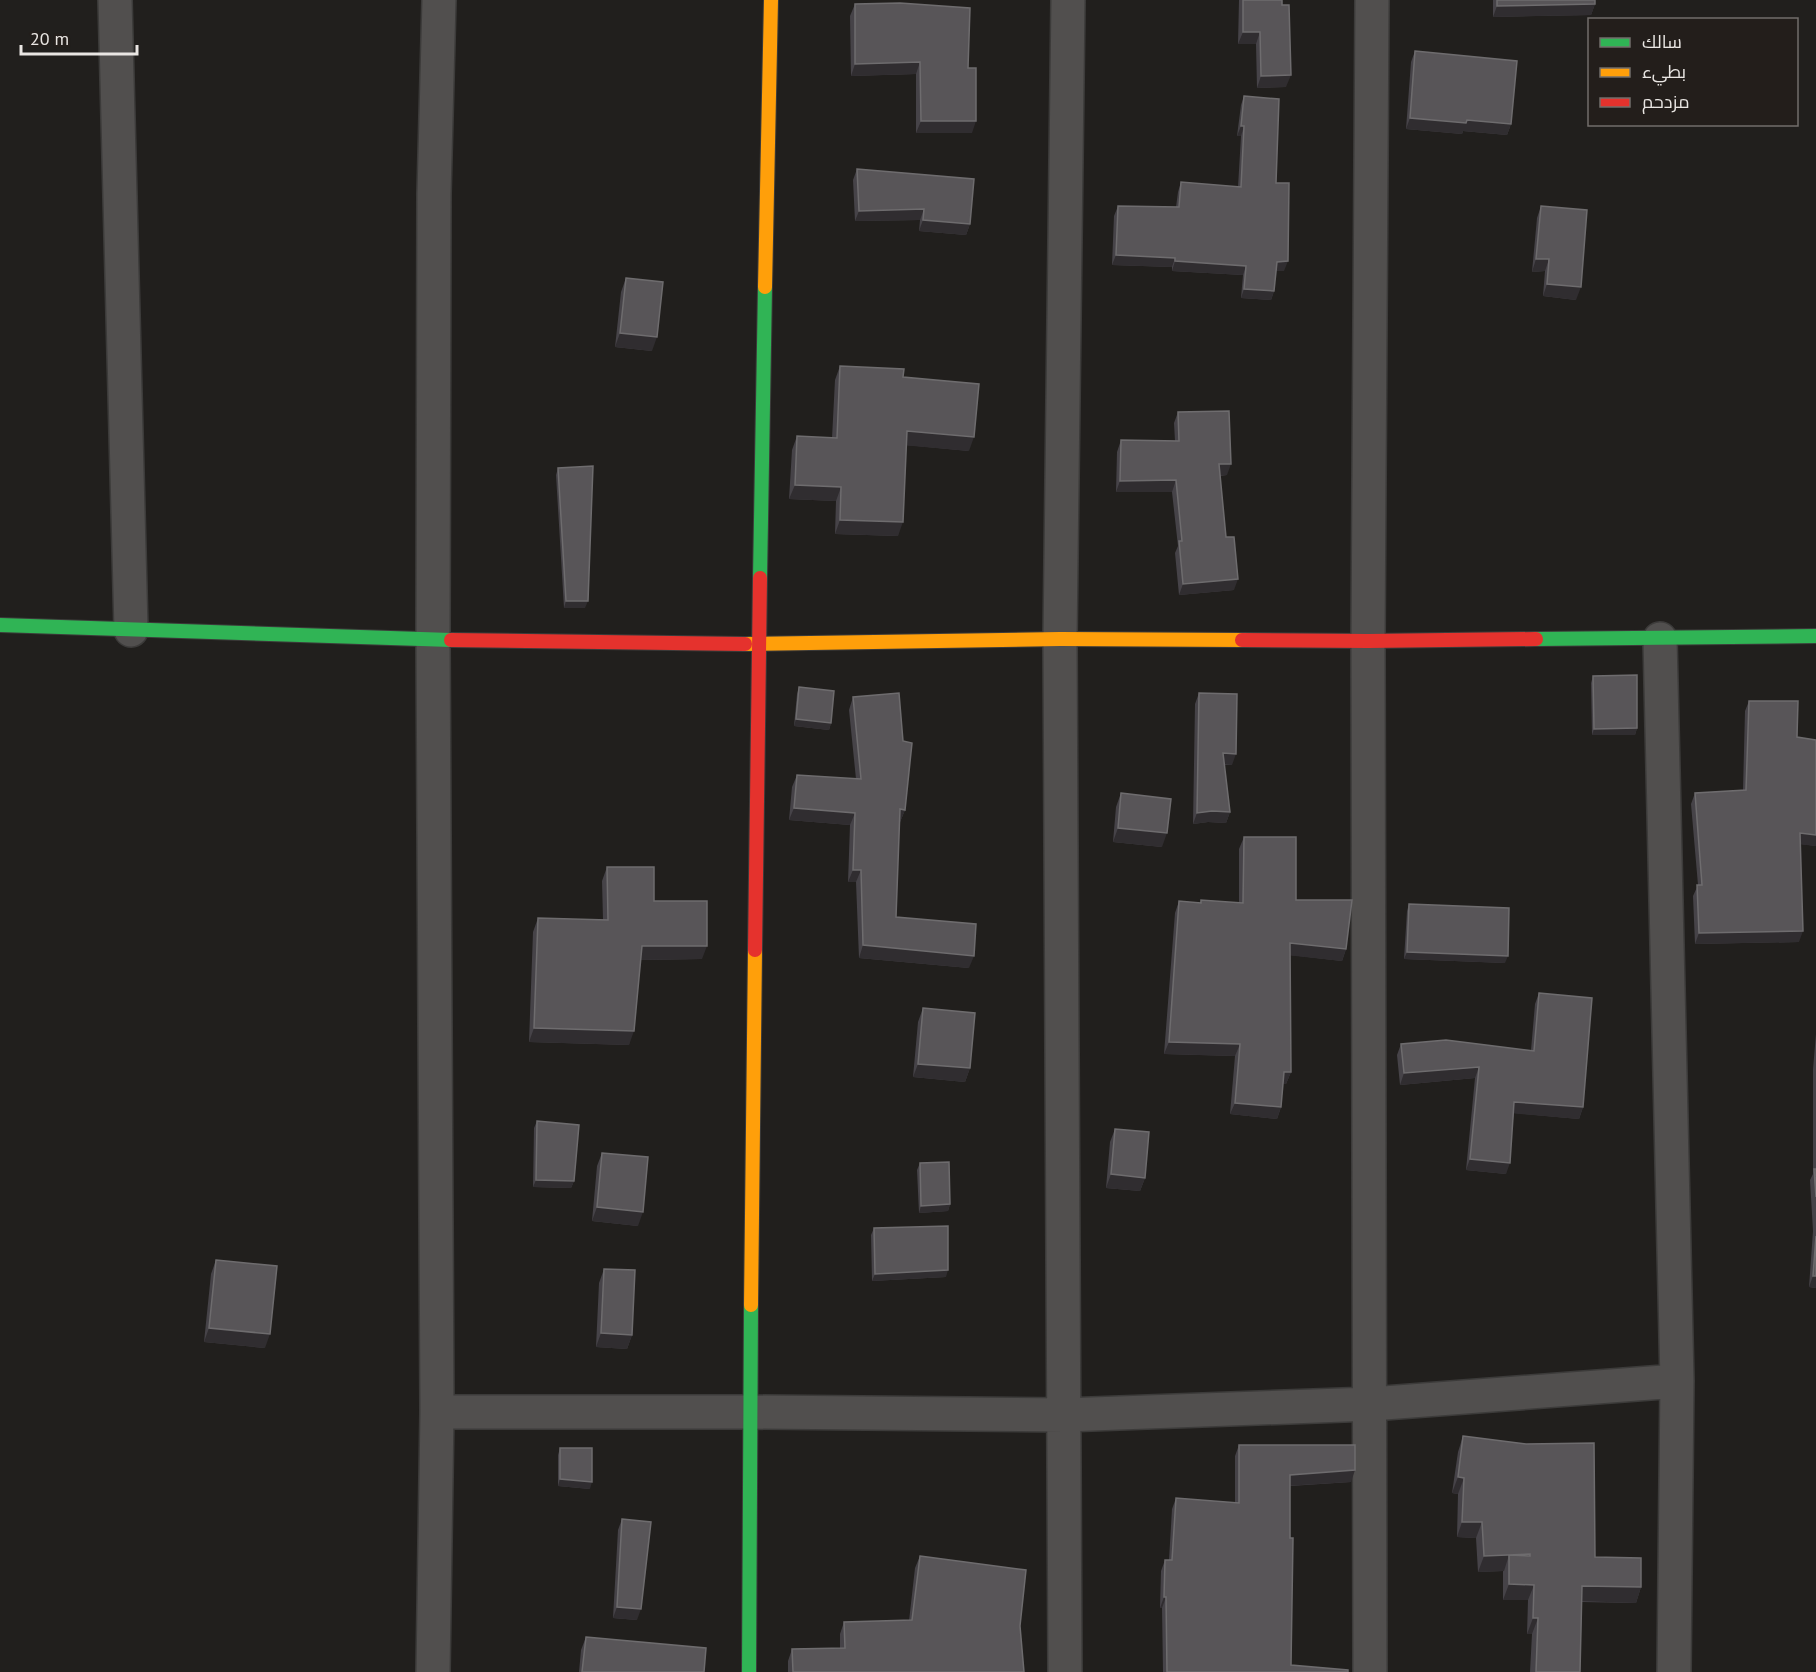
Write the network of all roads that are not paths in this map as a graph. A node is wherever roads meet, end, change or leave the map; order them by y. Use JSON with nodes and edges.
{"nodes":[{"id":1,"x":115,"y":0,"type":"edge"},
{"id":2,"x":439,"y":0,"type":"edge"},
{"id":3,"x":771,"y":0,"type":"edge"},
{"id":4,"x":1068,"y":0,"type":"edge"},
{"id":5,"x":1372,"y":0,"type":"edge"},
{"id":6,"x":0,"y":625,"type":"edge"},
{"id":7,"x":131,"y":630,"type":"junction"},
{"id":8,"x":1816,"y":636,"type":"edge"},
{"id":9,"x":1060,"y":639,"type":"junction"},
{"id":10,"x":1660,"y":639,"type":"junction"},
{"id":11,"x":433,"y":640,"type":"junction"},
{"id":12,"x":1368,"y":641,"type":"junction"},
{"id":13,"x":758,"y":644,"type":"junction"},
{"id":14,"x":1677,"y":1381,"type":"junction"},
{"id":15,"x":1371,"y":1404,"type":"junction"},
{"id":16,"x":437,"y":1412,"type":"junction"},
{"id":17,"x":749,"y":1412,"type":"junction"},
{"id":18,"x":1064,"y":1414,"type":"junction"},
{"id":19,"x":433,"y":1672,"type":"edge"},
{"id":20,"x":749,"y":1672,"type":"edge"},
{"id":21,"x":1065,"y":1672,"type":"edge"},
{"id":22,"x":1371,"y":1672,"type":"edge"},
{"id":23,"x":1674,"y":1672,"type":"edge"}],
"edges":[{"from":1,"to":7,"type":"street"},
{"from":2,"to":11,"type":"street"},
{"from":3,"to":13,"type":"street"},
{"from":4,"to":9,"type":"street"},
{"from":5,"to":12,"type":"street"},
{"from":6,"to":7,"type":"street"},
{"from":7,"to":11,"type":"street"},
{"from":8,"to":10,"type":"street"},
{"from":9,"to":12,"type":"street"},
{"from":9,"to":13,"type":"street"},
{"from":9,"to":18,"type":"street"},
{"from":10,"to":12,"type":"street"},
{"from":10,"to":14,"type":"street"},
{"from":11,"to":13,"type":"street"},
{"from":11,"to":16,"type":"street"},
{"from":12,"to":15,"type":"street"},
{"from":13,"to":17,"type":"street"},
{"from":14,"to":15,"type":"street"},
{"from":14,"to":23,"type":"street"},
{"from":15,"to":18,"type":"street"},
{"from":15,"to":22,"type":"street"},
{"from":16,"to":17,"type":"street"},
{"from":16,"to":19,"type":"street"},
{"from":17,"to":18,"type":"street"},
{"from":17,"to":20,"type":"street"},
{"from":18,"to":21,"type":"street"}]}
